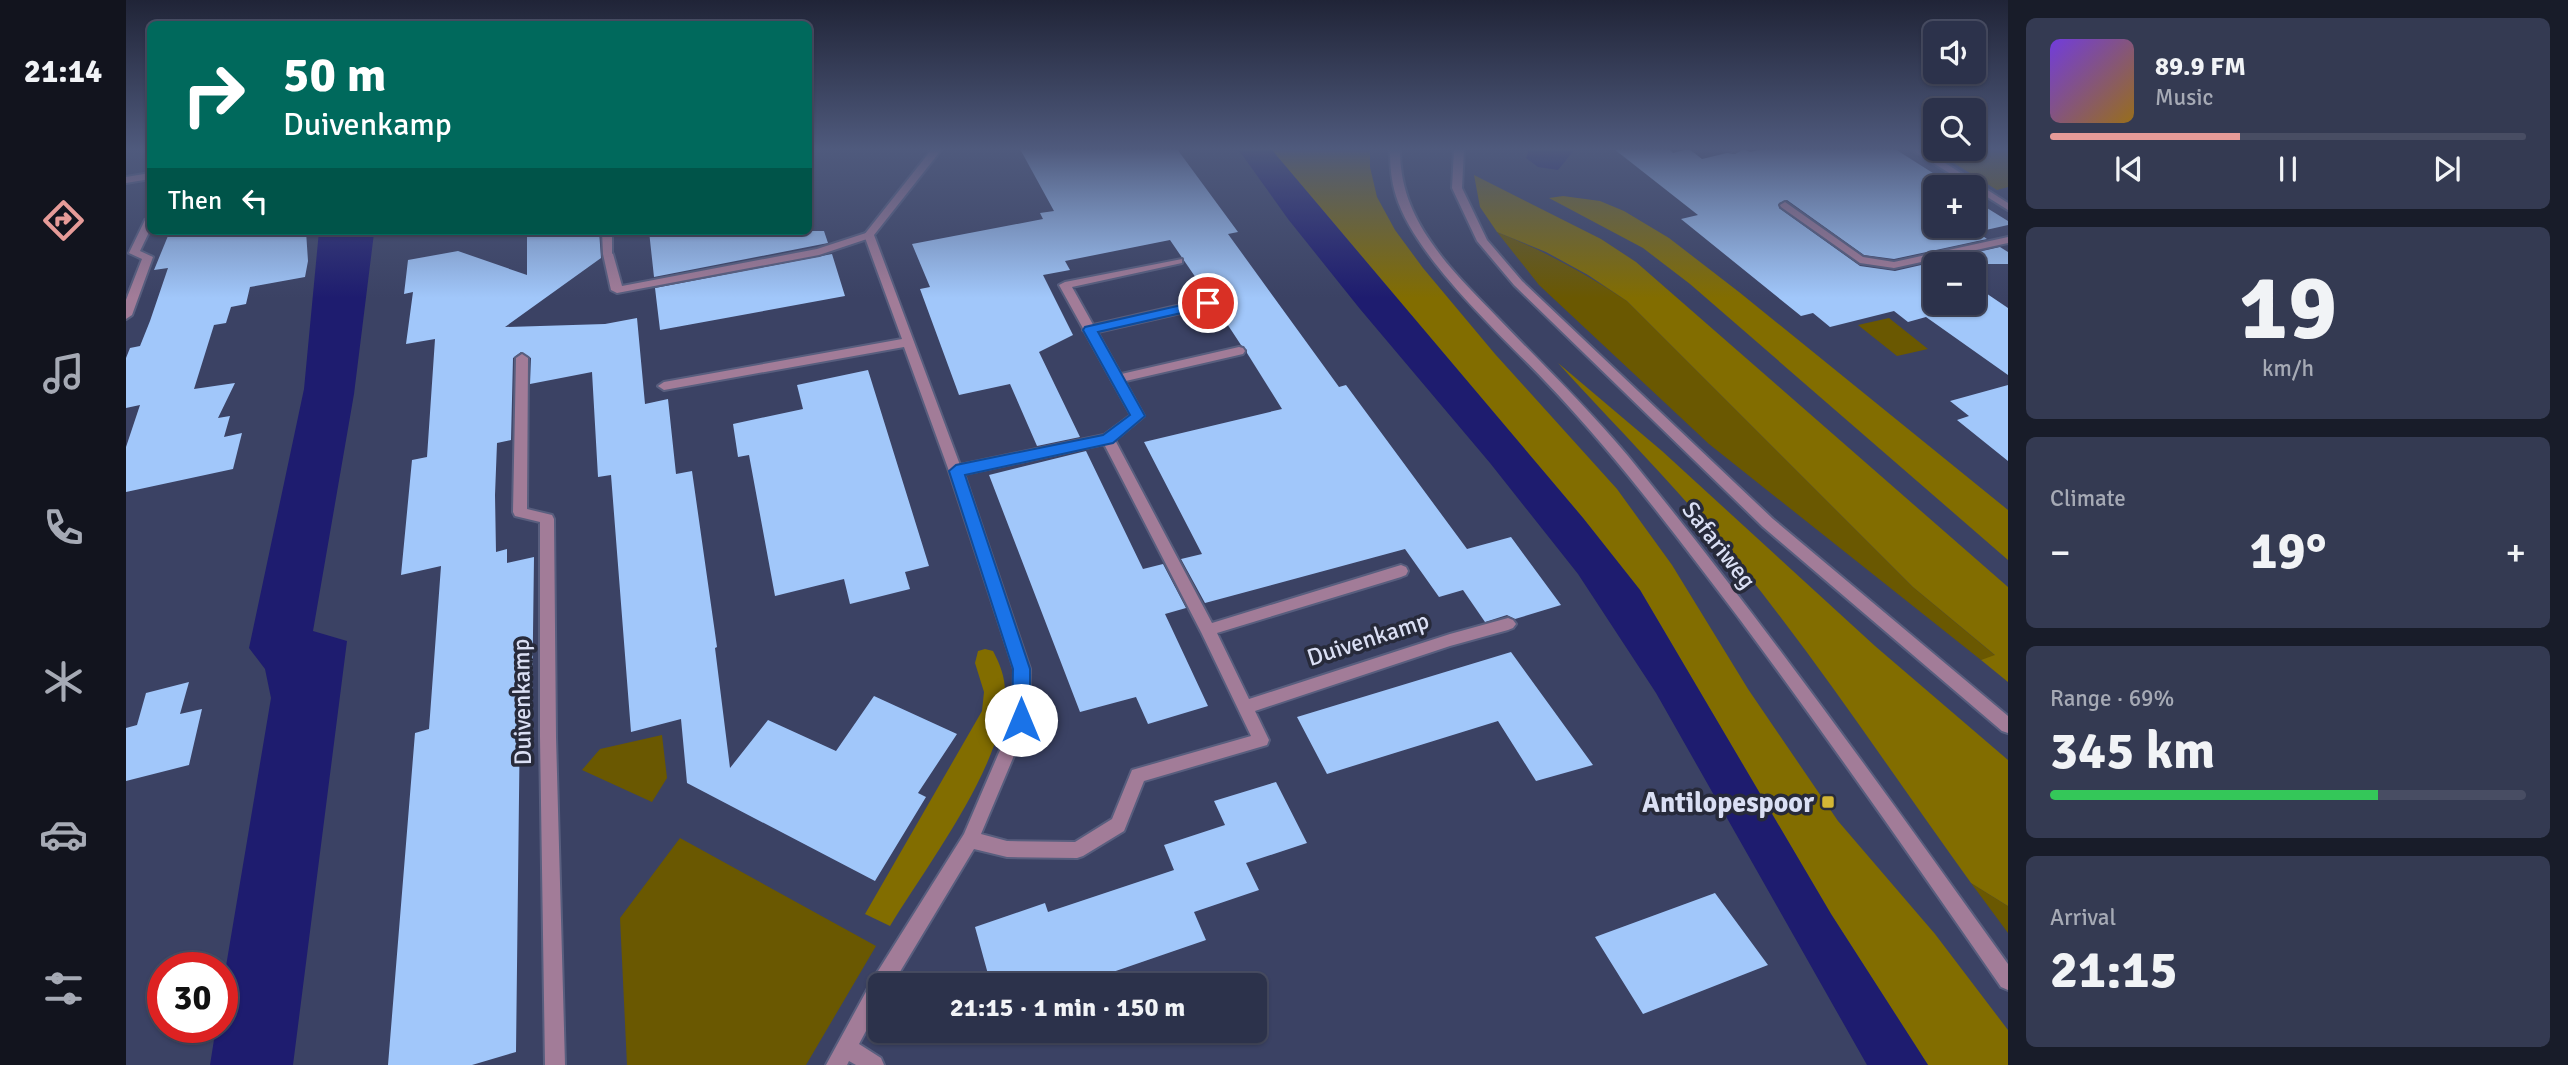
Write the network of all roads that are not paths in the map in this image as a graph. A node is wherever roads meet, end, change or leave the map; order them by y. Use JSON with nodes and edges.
{"nodes":[{"id":1,"x":898,"y":199,"type":"edge"},
{"id":2,"x":1400,"y":199,"type":"edge"},
{"id":3,"x":1462,"y":199,"type":"edge"},
{"id":4,"x":1785,"y":205,"type":"dead end"},
{"id":5,"x":147,"y":225,"type":"edge"},
{"id":6,"x":607,"y":235,"type":"edge"},
{"id":7,"x":869,"y":235,"type":"junction"},
{"id":8,"x":2008,"y":240,"type":"edge"},
{"id":9,"x":130,"y":254,"type":"edge"},
{"id":10,"x":1178,"y":261,"type":"dead end"},
{"id":11,"x":1208,"y":303,"type":"dead end"},
{"id":12,"x":126,"y":315,"type":"edge"},
{"id":13,"x":1090,"y":330,"type":"junction"},
{"id":14,"x":908,"y":342,"type":"junction"},
{"id":15,"x":1239,"y":351,"type":"dead end"},
{"id":16,"x":522,"y":358,"type":"dead end"},
{"id":17,"x":1117,"y":379,"type":"junction"},
{"id":18,"x":664,"y":386,"type":"dead end"},
{"id":19,"x":1108,"y":439,"type":"junction"},
{"id":20,"x":956,"y":471,"type":"junction"},
{"id":21,"x":1401,"y":572,"type":"dead end"},
{"id":22,"x":1508,"y":624,"type":"dead end"},
{"id":23,"x":1208,"y":630,"type":"junction"},
{"id":24,"x":1246,"y":707,"type":"junction"},
{"id":25,"x":2008,"y":726,"type":"edge"},
{"id":26,"x":970,"y":840,"type":"junction"},
{"id":27,"x":888,"y":973,"type":"edge"},
{"id":28,"x":2008,"y":980,"type":"edge"},
{"id":29,"x":868,"y":1008,"type":"edge"},
{"id":30,"x":841,"y":1057,"type":"edge"},
{"id":31,"x":555,"y":1065,"type":"edge"},
{"id":32,"x":874,"y":1065,"type":"edge"}],
"edges":[{"from":1,"to":7,"type":"street"},
{"from":2,"to":28,"type":"street","name":"Safariweg"},
{"from":3,"to":25,"type":"street","name":"Safariweg"},
{"from":4,"to":8,"type":"street"},
{"from":5,"to":9,"type":"street"},
{"from":6,"to":7,"type":"street"},
{"from":7,"to":14,"type":"street"},
{"from":9,"to":12,"type":"street"},
{"from":10,"to":13,"type":"street"},
{"from":11,"to":13,"type":"street"},
{"from":13,"to":17,"type":"street"},
{"from":14,"to":18,"type":"street"},
{"from":14,"to":20,"type":"street"},
{"from":15,"to":17,"type":"street"},
{"from":16,"to":31,"type":"street","name":"Duivenkamp"},
{"from":17,"to":19,"type":"street"},
{"from":19,"to":20,"type":"street"},
{"from":19,"to":23,"type":"street"},
{"from":20,"to":26,"type":"street"},
{"from":21,"to":23,"type":"street"},
{"from":22,"to":24,"type":"street","name":"Duivenkamp"},
{"from":23,"to":24,"type":"street"},
{"from":24,"to":26,"type":"street"},
{"from":26,"to":27,"type":"street"},
{"from":29,"to":30,"type":"street"},
{"from":30,"to":32,"type":"street"}]}
